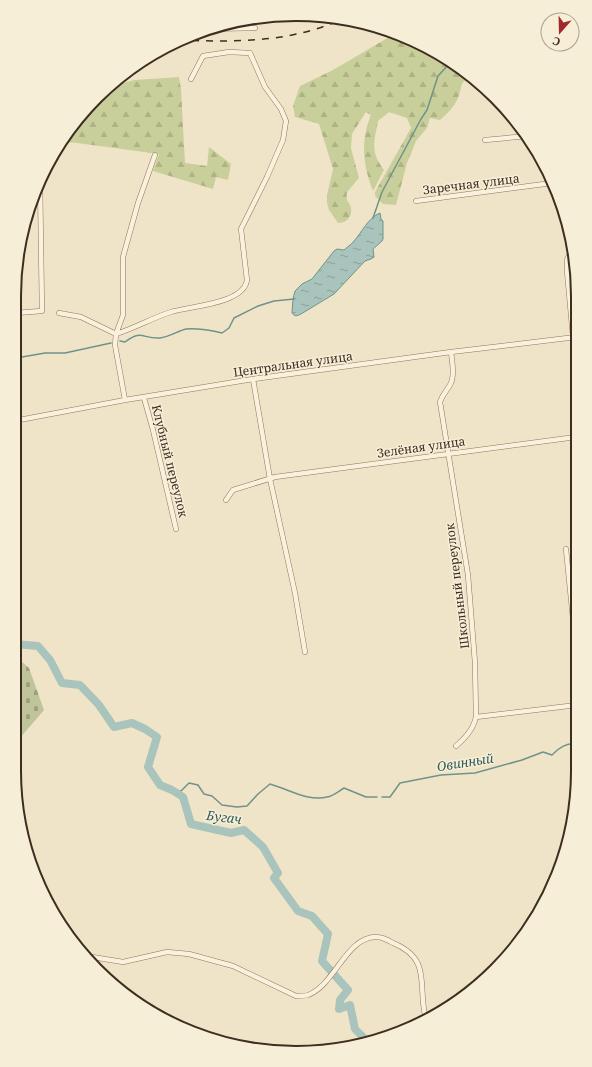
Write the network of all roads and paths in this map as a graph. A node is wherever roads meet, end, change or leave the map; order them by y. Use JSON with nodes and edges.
{"nodes":[{"id":1,"x":255,"y":28,"type":"dead end"},
{"id":2,"x":231,"y":29,"type":"edge"},
{"id":3,"x":191,"y":79,"type":"dead end"},
{"id":4,"x":520,"y":137,"type":"edge"},
{"id":5,"x":485,"y":140,"type":"dead end"},
{"id":6,"x":155,"y":155,"type":"dead end"},
{"id":7,"x":547,"y":184,"type":"edge"},
{"id":8,"x":40,"y":196,"type":"edge"},
{"id":9,"x":416,"y":201,"type":"dead end"},
{"id":10,"x":568,"y":257,"type":"edge"},
{"id":11,"x":59,"y":312,"type":"dead end"},
{"id":12,"x":571,"y":312,"type":"edge"},
{"id":13,"x":21,"y":313,"type":"edge"},
{"id":14,"x":116,"y":334,"type":"junction"},
{"id":15,"x":571,"y":337,"type":"edge"},
{"id":16,"x":451,"y":352,"type":"junction"},
{"id":17,"x":253,"y":379,"type":"junction"},
{"id":18,"x":144,"y":398,"type":"junction"},
{"id":19,"x":125,"y":400,"type":"junction"},
{"id":20,"x":21,"y":420,"type":"edge"},
{"id":21,"x":571,"y":438,"type":"edge"},
{"id":22,"x":449,"y":453,"type":"junction"},
{"id":23,"x":270,"y":479,"type":"junction"},
{"id":24,"x":226,"y":500,"type":"dead end"},
{"id":25,"x":176,"y":529,"type":"dead end"},
{"id":26,"x":566,"y":549,"type":"dead end"},
{"id":27,"x":571,"y":599,"type":"edge"},
{"id":28,"x":305,"y":652,"type":"dead end"},
{"id":29,"x":571,"y":706,"type":"edge"},
{"id":30,"x":476,"y":717,"type":"junction"},
{"id":31,"x":456,"y":746,"type":"dead end"},
{"id":32,"x":94,"y":957,"type":"edge"},
{"id":33,"x":425,"y":1014,"type":"edge"}],
"edges":[{"from":1,"to":2,"type":"street"},
{"from":3,"to":14,"type":"street"},
{"from":4,"to":5,"type":"street"},
{"from":6,"to":14,"type":"street"},
{"from":7,"to":9,"type":"street","name":"Заречная улица"},
{"from":8,"to":13,"type":"street"},
{"from":10,"to":12,"type":"street"},
{"from":11,"to":14,"type":"street"},
{"from":14,"to":19,"type":"street"},
{"from":15,"to":16,"type":"street","name":"Центральная улица"},
{"from":16,"to":17,"type":"street","name":"Центральная улица"},
{"from":16,"to":22,"type":"street","name":"Школьный переулок"},
{"from":17,"to":18,"type":"street","name":"Центральная улица"},
{"from":17,"to":23,"type":"street"},
{"from":18,"to":19,"type":"street","name":"Центральная улица"},
{"from":18,"to":25,"type":"street","name":"Клубный переулок"},
{"from":19,"to":20,"type":"street","name":"Центральная улица"},
{"from":21,"to":22,"type":"street","name":"Зелёная улица"},
{"from":22,"to":23,"type":"street","name":"Зелёная улица"},
{"from":22,"to":30,"type":"street","name":"Школьный переулок"},
{"from":23,"to":24,"type":"street","name":"Зелёная улица"},
{"from":23,"to":28,"type":"street"},
{"from":26,"to":27,"type":"street"},
{"from":29,"to":30,"type":"street"},
{"from":30,"to":31,"type":"street"},
{"from":32,"to":33,"type":"street"}]}
